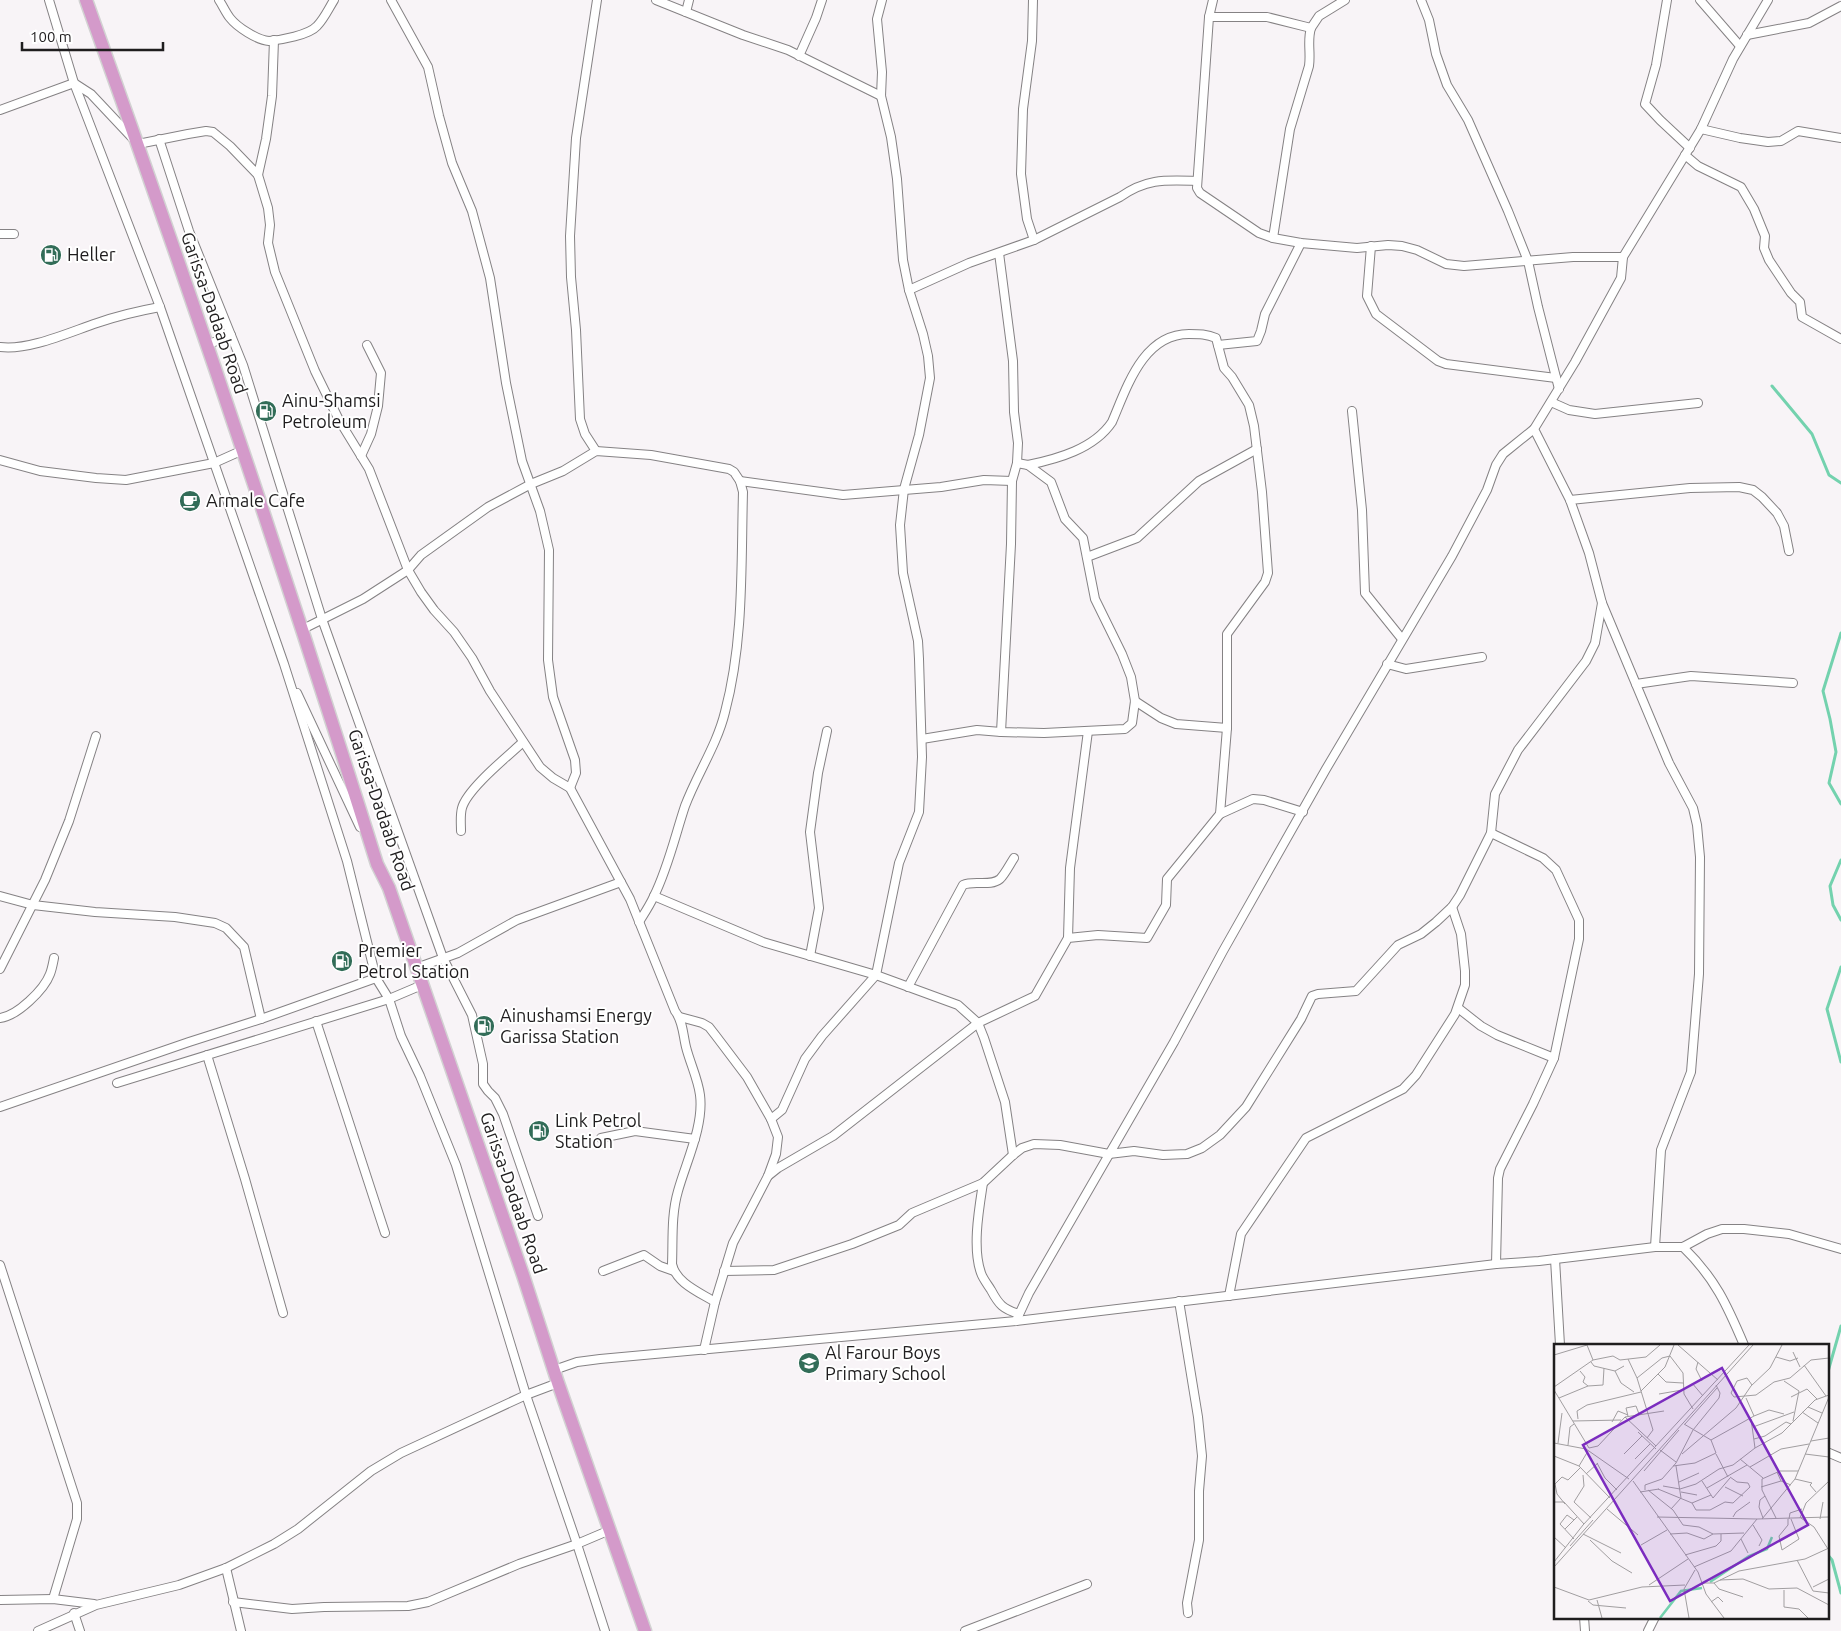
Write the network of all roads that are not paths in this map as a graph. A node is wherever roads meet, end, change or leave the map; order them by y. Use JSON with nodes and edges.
{"nodes":[{"id":1,"x":49,"y":0,"type":"edge"},
{"id":2,"x":86,"y":0,"type":"edge"},
{"id":3,"x":219,"y":0,"type":"edge"},
{"id":4,"x":334,"y":0,"type":"edge"},
{"id":5,"x":391,"y":0,"type":"edge"},
{"id":6,"x":598,"y":0,"type":"edge"},
{"id":7,"x":656,"y":0,"type":"edge"},
{"id":8,"x":689,"y":0,"type":"edge"},
{"id":9,"x":822,"y":0,"type":"edge"},
{"id":10,"x":882,"y":0,"type":"edge"},
{"id":11,"x":1033,"y":0,"type":"edge"},
{"id":12,"x":1213,"y":0,"type":"edge"},
{"id":13,"x":1345,"y":0,"type":"edge"},
{"id":14,"x":1421,"y":0,"type":"edge"},
{"id":15,"x":1667,"y":0,"type":"edge"},
{"id":16,"x":1700,"y":0,"type":"edge"},
{"id":17,"x":1768,"y":0,"type":"edge"},
{"id":18,"x":1841,"y":6,"type":"edge"},
{"id":19,"x":686,"y":12,"type":"junction"},
{"id":20,"x":1209,"y":17,"type":"junction"},
{"id":21,"x":1311,"y":28,"type":"junction"},
{"id":22,"x":1747,"y":35,"type":"junction"},
{"id":23,"x":274,"y":40,"type":"junction"},
{"id":24,"x":1740,"y":46,"type":"junction"},
{"id":25,"x":799,"y":56,"type":"junction"},
{"id":26,"x":74,"y":83,"type":"junction"},
{"id":27,"x":881,"y":96,"type":"junction"},
{"id":28,"x":0,"y":110,"type":"edge"},
{"id":29,"x":1701,"y":129,"type":"junction"},
{"id":30,"x":1841,"y":138,"type":"edge"},
{"id":31,"x":159,"y":139,"type":"junction"},
{"id":32,"x":138,"y":144,"type":"junction"},
{"id":33,"x":1690,"y":148,"type":"junction"},
{"id":34,"x":1685,"y":155,"type":"junction"},
{"id":35,"x":258,"y":175,"type":"junction"},
{"id":36,"x":1197,"y":181,"type":"junction"},
{"id":37,"x":0,"y":234,"type":"edge"},
{"id":38,"x":14,"y":234,"type":"dead end"},
{"id":39,"x":1273,"y":238,"type":"junction"},
{"id":40,"x":1034,"y":240,"type":"junction"},
{"id":41,"x":1301,"y":242,"type":"junction"},
{"id":42,"x":1371,"y":246,"type":"junction"},
{"id":43,"x":999,"y":253,"type":"junction"},
{"id":44,"x":1623,"y":257,"type":"junction"},
{"id":45,"x":1528,"y":261,"type":"junction"},
{"id":46,"x":909,"y":290,"type":"junction"},
{"id":47,"x":160,"y":306,"type":"junction"},
{"id":48,"x":231,"y":335,"type":"junction"},
{"id":49,"x":1841,"y":339,"type":"edge"},
{"id":50,"x":207,"y":345,"type":"junction"},
{"id":51,"x":367,"y":345,"type":"dead end"},
{"id":52,"x":1218,"y":345,"type":"junction"},
{"id":53,"x":0,"y":347,"type":"edge"},
{"id":54,"x":1556,"y":378,"type":"junction"},
{"id":55,"x":1559,"y":389,"type":"junction"},
{"id":56,"x":1552,"y":402,"type":"junction"},
{"id":57,"x":1698,"y":403,"type":"dead end"},
{"id":58,"x":1352,"y":411,"type":"dead end"},
{"id":59,"x":1534,"y":429,"type":"junction"},
{"id":60,"x":1257,"y":449,"type":"junction"},
{"id":61,"x":243,"y":450,"type":"junction"},
{"id":62,"x":596,"y":451,"type":"junction"},
{"id":63,"x":361,"y":456,"type":"junction"},
{"id":64,"x":0,"y":460,"type":"edge"},
{"id":65,"x":1017,"y":463,"type":"junction"},
{"id":66,"x":214,"y":464,"type":"junction"},
{"id":67,"x":1028,"y":465,"type":"junction"},
{"id":68,"x":740,"y":481,"type":"junction"},
{"id":69,"x":1012,"y":481,"type":"junction"},
{"id":70,"x":531,"y":484,"type":"junction"},
{"id":71,"x":904,"y":489,"type":"junction"},
{"id":72,"x":1570,"y":500,"type":"junction"},
{"id":73,"x":1789,"y":551,"type":"dead end"},
{"id":74,"x":1087,"y":557,"type":"junction"},
{"id":75,"x":408,"y":570,"type":"junction"},
{"id":76,"x":1602,"y":603,"type":"junction"},
{"id":77,"x":322,"y":619,"type":"junction"},
{"id":78,"x":303,"y":628,"type":"junction"},
{"id":79,"x":1402,"y":639,"type":"junction"},
{"id":80,"x":1482,"y":657,"type":"dead end"},
{"id":81,"x":284,"y":664,"type":"junction"},
{"id":82,"x":1388,"y":664,"type":"junction"},
{"id":83,"x":1793,"y":683,"type":"dead end"},
{"id":84,"x":1636,"y":684,"type":"junction"},
{"id":85,"x":1135,"y":701,"type":"junction"},
{"id":86,"x":1226,"y":728,"type":"junction"},
{"id":87,"x":827,"y":731,"type":"dead end"},
{"id":88,"x":1088,"y":731,"type":"junction"},
{"id":89,"x":1001,"y":732,"type":"junction"},
{"id":90,"x":96,"y":736,"type":"dead end"},
{"id":91,"x":922,"y":739,"type":"junction"},
{"id":92,"x":523,"y":742,"type":"junction"},
{"id":93,"x":570,"y":788,"type":"junction"},
{"id":94,"x":1303,"y":812,"type":"junction"},
{"id":95,"x":1220,"y":814,"type":"junction"},
{"id":96,"x":462,"y":831,"type":"dead end"},
{"id":97,"x":1492,"y":834,"type":"junction"},
{"id":98,"x":1014,"y":858,"type":"dead end"},
{"id":99,"x":377,"y":864,"type":"junction"},
{"id":100,"x":621,"y":882,"type":"junction"},
{"id":101,"x":0,"y":896,"type":"edge"},
{"id":102,"x":654,"y":896,"type":"junction"},
{"id":103,"x":33,"y":905,"type":"junction"},
{"id":104,"x":1452,"y":907,"type":"junction"},
{"id":105,"x":639,"y":922,"type":"junction"},
{"id":106,"x":1068,"y":938,"type":"junction"},
{"id":107,"x":810,"y":956,"type":"junction"},
{"id":108,"x":54,"y":958,"type":"dead end"},
{"id":109,"x":443,"y":958,"type":"junction"},
{"id":110,"x":416,"y":968,"type":"junction"},
{"id":111,"x":0,"y":969,"type":"edge"},
{"id":112,"x":876,"y":975,"type":"junction"},
{"id":113,"x":376,"y":978,"type":"junction"},
{"id":114,"x":422,"y":985,"type":"junction"},
{"id":115,"x":908,"y":987,"type":"junction"},
{"id":116,"x":389,"y":999,"type":"junction"},
{"id":117,"x":1458,"y":1008,"type":"junction"},
{"id":118,"x":680,"y":1017,"type":"junction"},
{"id":119,"x":0,"y":1018,"type":"edge"},
{"id":120,"x":261,"y":1020,"type":"junction"},
{"id":121,"x":316,"y":1021,"type":"junction"},
{"id":122,"x":978,"y":1024,"type":"junction"},
{"id":123,"x":207,"y":1055,"type":"junction"},
{"id":124,"x":1554,"y":1058,"type":"junction"},
{"id":125,"x":117,"y":1083,"type":"dead end"},
{"id":126,"x":0,"y":1107,"type":"edge"},
{"id":127,"x":771,"y":1119,"type":"junction"},
{"id":128,"x":601,"y":1138,"type":"dead end"},
{"id":129,"x":694,"y":1139,"type":"junction"},
{"id":130,"x":1109,"y":1154,"type":"junction"},
{"id":131,"x":1013,"y":1155,"type":"junction"},
{"id":132,"x":768,"y":1176,"type":"junction"},
{"id":133,"x":983,"y":1183,"type":"junction"},
{"id":134,"x":538,"y":1216,"type":"dead end"},
{"id":135,"x":385,"y":1232,"type":"dead end"},
{"id":136,"x":1655,"y":1247,"type":"junction"},
{"id":137,"x":1683,"y":1247,"type":"junction"},
{"id":138,"x":1841,"y":1248,"type":"edge"},
{"id":139,"x":1555,"y":1259,"type":"junction"},
{"id":140,"x":1496,"y":1264,"type":"junction"},
{"id":141,"x":0,"y":1265,"type":"edge"},
{"id":142,"x":603,"y":1271,"type":"dead end"},
{"id":143,"x":724,"y":1271,"type":"junction"},
{"id":144,"x":674,"y":1272,"type":"junction"},
{"id":145,"x":1229,"y":1296,"type":"junction"},
{"id":146,"x":1179,"y":1301,"type":"junction"},
{"id":147,"x":715,"y":1302,"type":"junction"},
{"id":148,"x":283,"y":1313,"type":"dead end"},
{"id":149,"x":1018,"y":1318,"type":"junction"},
{"id":150,"x":1560,"y":1344,"type":"edge"},
{"id":151,"x":1744,"y":1344,"type":"edge"},
{"id":152,"x":704,"y":1350,"type":"junction"},
{"id":153,"x":554,"y":1370,"type":"junction"},
{"id":154,"x":558,"y":1382,"type":"junction"},
{"id":155,"x":526,"y":1395,"type":"junction"},
{"id":156,"x":1828,"y":1452,"type":"edge"},
{"id":157,"x":1841,"y":1458,"type":"edge"},
{"id":158,"x":610,"y":1530,"type":"junction"},
{"id":159,"x":577,"y":1544,"type":"junction"},
{"id":160,"x":226,"y":1568,"type":"junction"},
{"id":161,"x":1086,"y":1584,"type":"dead end"},
{"id":162,"x":53,"y":1599,"type":"junction"},
{"id":163,"x":0,"y":1600,"type":"edge"},
{"id":164,"x":233,"y":1602,"type":"junction"},
{"id":165,"x":96,"y":1605,"type":"junction"},
{"id":166,"x":74,"y":1613,"type":"junction"},
{"id":167,"x":1188,"y":1614,"type":"dead end"},
{"id":168,"x":1584,"y":1618,"type":"edge"},
{"id":169,"x":1654,"y":1618,"type":"edge"},
{"id":170,"x":38,"y":1631,"type":"edge"},
{"id":171,"x":80,"y":1631,"type":"edge"},
{"id":172,"x":241,"y":1631,"type":"edge"},
{"id":173,"x":605,"y":1631,"type":"edge"},
{"id":174,"x":645,"y":1631,"type":"edge"},
{"id":175,"x":965,"y":1631,"type":"edge"},
{"id":176,"x":1585,"y":1631,"type":"edge"},
{"id":177,"x":1648,"y":1631,"type":"edge"}],
"edges":[{"from":1,"to":26,"type":"street"},
{"from":2,"to":32,"type":"highway","name":"Garissa-Dadaab Road"},
{"from":3,"to":23,"type":"street"},
{"from":4,"to":23,"type":"street"},
{"from":5,"to":70,"type":"street"},
{"from":6,"to":62,"type":"street"},
{"from":7,"to":19,"type":"street"},
{"from":8,"to":19,"type":"street"},
{"from":9,"to":25,"type":"street"},
{"from":10,"to":27,"type":"street"},
{"from":11,"to":40,"type":"street"},
{"from":12,"to":20,"type":"street"},
{"from":13,"to":21,"type":"street"},
{"from":14,"to":45,"type":"street"},
{"from":15,"to":33,"type":"street"},
{"from":16,"to":24,"type":"street"},
{"from":17,"to":22,"type":"street"},
{"from":18,"to":22,"type":"street"},
{"from":19,"to":25,"type":"street"},
{"from":20,"to":21,"type":"street"},
{"from":20,"to":36,"type":"street"},
{"from":21,"to":39,"type":"street"},
{"from":22,"to":24,"type":"street"},
{"from":23,"to":35,"type":"street"},
{"from":24,"to":29,"type":"street"},
{"from":25,"to":27,"type":"street"},
{"from":26,"to":28,"type":"street"},
{"from":26,"to":32,"type":"street"},
{"from":26,"to":47,"type":"street"},
{"from":27,"to":46,"type":"street"},
{"from":29,"to":30,"type":"street"},
{"from":29,"to":33,"type":"street"},
{"from":31,"to":32,"type":"street"},
{"from":31,"to":35,"type":"street"},
{"from":31,"to":48,"type":"street"},
{"from":32,"to":50,"type":"highway","name":"Garissa-Dadaab Road"},
{"from":33,"to":34,"type":"street"},
{"from":34,"to":44,"type":"street"},
{"from":34,"to":49,"type":"street"},
{"from":35,"to":63,"type":"street"},
{"from":36,"to":39,"type":"street"},
{"from":36,"to":40,"type":"street"},
{"from":37,"to":38,"type":"street"},
{"from":39,"to":41,"type":"street"},
{"from":40,"to":43,"type":"street"},
{"from":41,"to":42,"type":"street"},
{"from":41,"to":52,"type":"street"},
{"from":42,"to":45,"type":"street"},
{"from":42,"to":54,"type":"street"},
{"from":43,"to":46,"type":"street"},
{"from":43,"to":65,"type":"street"},
{"from":44,"to":45,"type":"street"},
{"from":44,"to":55,"type":"street"},
{"from":45,"to":54,"type":"street"},
{"from":46,"to":71,"type":"street"},
{"from":47,"to":53,"type":"street"},
{"from":47,"to":66,"type":"street"},
{"from":48,"to":50,"type":"street"},
{"from":48,"to":77,"type":"street"},
{"from":50,"to":61,"type":"highway","name":"Garissa-Dadaab Road"},
{"from":51,"to":63,"type":"street"},
{"from":52,"to":60,"type":"street"},
{"from":52,"to":67,"type":"street"},
{"from":54,"to":55,"type":"street"},
{"from":55,"to":56,"type":"street"},
{"from":56,"to":57,"type":"street"},
{"from":56,"to":59,"type":"street"},
{"from":58,"to":79,"type":"street"},
{"from":59,"to":72,"type":"street"},
{"from":59,"to":79,"type":"street"},
{"from":60,"to":74,"type":"street"},
{"from":60,"to":86,"type":"street"},
{"from":61,"to":66,"type":"street"},
{"from":61,"to":78,"type":"highway","name":"Garissa-Dadaab Road"},
{"from":62,"to":68,"type":"street"},
{"from":62,"to":70,"type":"street"},
{"from":63,"to":75,"type":"street"},
{"from":64,"to":66,"type":"street"},
{"from":65,"to":67,"type":"street"},
{"from":65,"to":69,"type":"street"},
{"from":66,"to":81,"type":"street"},
{"from":67,"to":74,"type":"street"},
{"from":68,"to":71,"type":"street"},
{"from":68,"to":102,"type":"street"},
{"from":69,"to":71,"type":"street"},
{"from":69,"to":89,"type":"street"},
{"from":70,"to":75,"type":"street"},
{"from":70,"to":93,"type":"street"},
{"from":71,"to":91,"type":"street"},
{"from":72,"to":73,"type":"street"},
{"from":72,"to":76,"type":"street"},
{"from":74,"to":85,"type":"street"},
{"from":75,"to":77,"type":"street"},
{"from":75,"to":92,"type":"street"},
{"from":76,"to":84,"type":"street"},
{"from":76,"to":97,"type":"street"},
{"from":77,"to":78,"type":"street"},
{"from":77,"to":109,"type":"street"},
{"from":78,"to":99,"type":"highway","name":"Garissa-Dadaab Road"},
{"from":79,"to":82,"type":"street"},
{"from":80,"to":82,"type":"street"},
{"from":81,"to":99,"type":"street"},
{"from":81,"to":113,"type":"street"},
{"from":82,"to":94,"type":"street"},
{"from":83,"to":84,"type":"street"},
{"from":84,"to":136,"type":"street"},
{"from":85,"to":86,"type":"street"},
{"from":85,"to":88,"type":"street"},
{"from":86,"to":95,"type":"street"},
{"from":87,"to":107,"type":"street"},
{"from":88,"to":89,"type":"street"},
{"from":88,"to":106,"type":"street"},
{"from":89,"to":91,"type":"street"},
{"from":90,"to":103,"type":"street"},
{"from":91,"to":112,"type":"street"},
{"from":92,"to":93,"type":"street"},
{"from":92,"to":96,"type":"street"},
{"from":93,"to":100,"type":"street"},
{"from":94,"to":95,"type":"street"},
{"from":94,"to":130,"type":"street"},
{"from":95,"to":106,"type":"street"},
{"from":97,"to":104,"type":"street"},
{"from":97,"to":124,"type":"street"},
{"from":98,"to":115,"type":"street"},
{"from":99,"to":110,"type":"highway","name":"Garissa-Dadaab Road"},
{"from":100,"to":105,"type":"street"},
{"from":100,"to":109,"type":"street"},
{"from":101,"to":103,"type":"street"},
{"from":102,"to":105,"type":"street"},
{"from":102,"to":107,"type":"street"},
{"from":103,"to":111,"type":"street"},
{"from":103,"to":120,"type":"street"},
{"from":104,"to":117,"type":"street"},
{"from":104,"to":130,"type":"street"},
{"from":105,"to":118,"type":"street"},
{"from":106,"to":122,"type":"street"},
{"from":107,"to":112,"type":"street"},
{"from":108,"to":119,"type":"street"},
{"from":109,"to":110,"type":"street"},
{"from":109,"to":134,"type":"street"},
{"from":110,"to":114,"type":"highway","name":"Garissa-Dadaab Road"},
{"from":112,"to":115,"type":"street"},
{"from":112,"to":127,"type":"street"},
{"from":113,"to":116,"type":"street"},
{"from":113,"to":120,"type":"street"},
{"from":114,"to":116,"type":"street"},
{"from":114,"to":153,"type":"highway","name":"Garissa-Dadaab Road"},
{"from":115,"to":122,"type":"street"},
{"from":116,"to":121,"type":"street"},
{"from":116,"to":155,"type":"street"},
{"from":117,"to":124,"type":"street"},
{"from":117,"to":145,"type":"street"},
{"from":118,"to":127,"type":"street"},
{"from":118,"to":129,"type":"street"},
{"from":120,"to":126,"type":"street"},
{"from":121,"to":123,"type":"street"},
{"from":121,"to":135,"type":"street"},
{"from":122,"to":131,"type":"street"},
{"from":122,"to":132,"type":"street"},
{"from":123,"to":125,"type":"street"},
{"from":123,"to":148,"type":"street"},
{"from":124,"to":140,"type":"street"},
{"from":127,"to":132,"type":"street"},
{"from":128,"to":129,"type":"street"},
{"from":129,"to":144,"type":"street"},
{"from":130,"to":131,"type":"street"},
{"from":130,"to":149,"type":"street"},
{"from":131,"to":133,"type":"street"},
{"from":132,"to":143,"type":"street"},
{"from":133,"to":143,"type":"street"},
{"from":133,"to":149,"type":"street"},
{"from":136,"to":137,"type":"street"},
{"from":136,"to":139,"type":"street"},
{"from":137,"to":138,"type":"street"},
{"from":137,"to":151,"type":"street"},
{"from":139,"to":140,"type":"street"},
{"from":139,"to":150,"type":"street"},
{"from":140,"to":145,"type":"street"},
{"from":141,"to":162,"type":"street"},
{"from":142,"to":144,"type":"street"},
{"from":143,"to":147,"type":"street"},
{"from":144,"to":147,"type":"street"},
{"from":145,"to":146,"type":"street"},
{"from":146,"to":149,"type":"street"},
{"from":146,"to":167,"type":"street"},
{"from":147,"to":152,"type":"street"},
{"from":149,"to":152,"type":"street"},
{"from":152,"to":153,"type":"street"},
{"from":153,"to":154,"type":"highway","name":"Garissa-Dadaab Road"},
{"from":154,"to":155,"type":"street"},
{"from":154,"to":158,"type":"highway","name":"Garissa-Dadaab Road"},
{"from":155,"to":159,"type":"street"},
{"from":155,"to":160,"type":"street"},
{"from":156,"to":157,"type":"street"},
{"from":158,"to":159,"type":"street"},
{"from":158,"to":174,"type":"highway","name":"Garissa-Dadaab Road"},
{"from":159,"to":164,"type":"street"},
{"from":159,"to":173,"type":"street"},
{"from":160,"to":164,"type":"street"},
{"from":160,"to":165,"type":"street"},
{"from":161,"to":175,"type":"street"},
{"from":162,"to":163,"type":"street"},
{"from":162,"to":165,"type":"street"},
{"from":164,"to":172,"type":"street"},
{"from":165,"to":166,"type":"street"},
{"from":166,"to":170,"type":"street"},
{"from":166,"to":171,"type":"street"},
{"from":168,"to":176,"type":"street"},
{"from":169,"to":177,"type":"street"}]}
